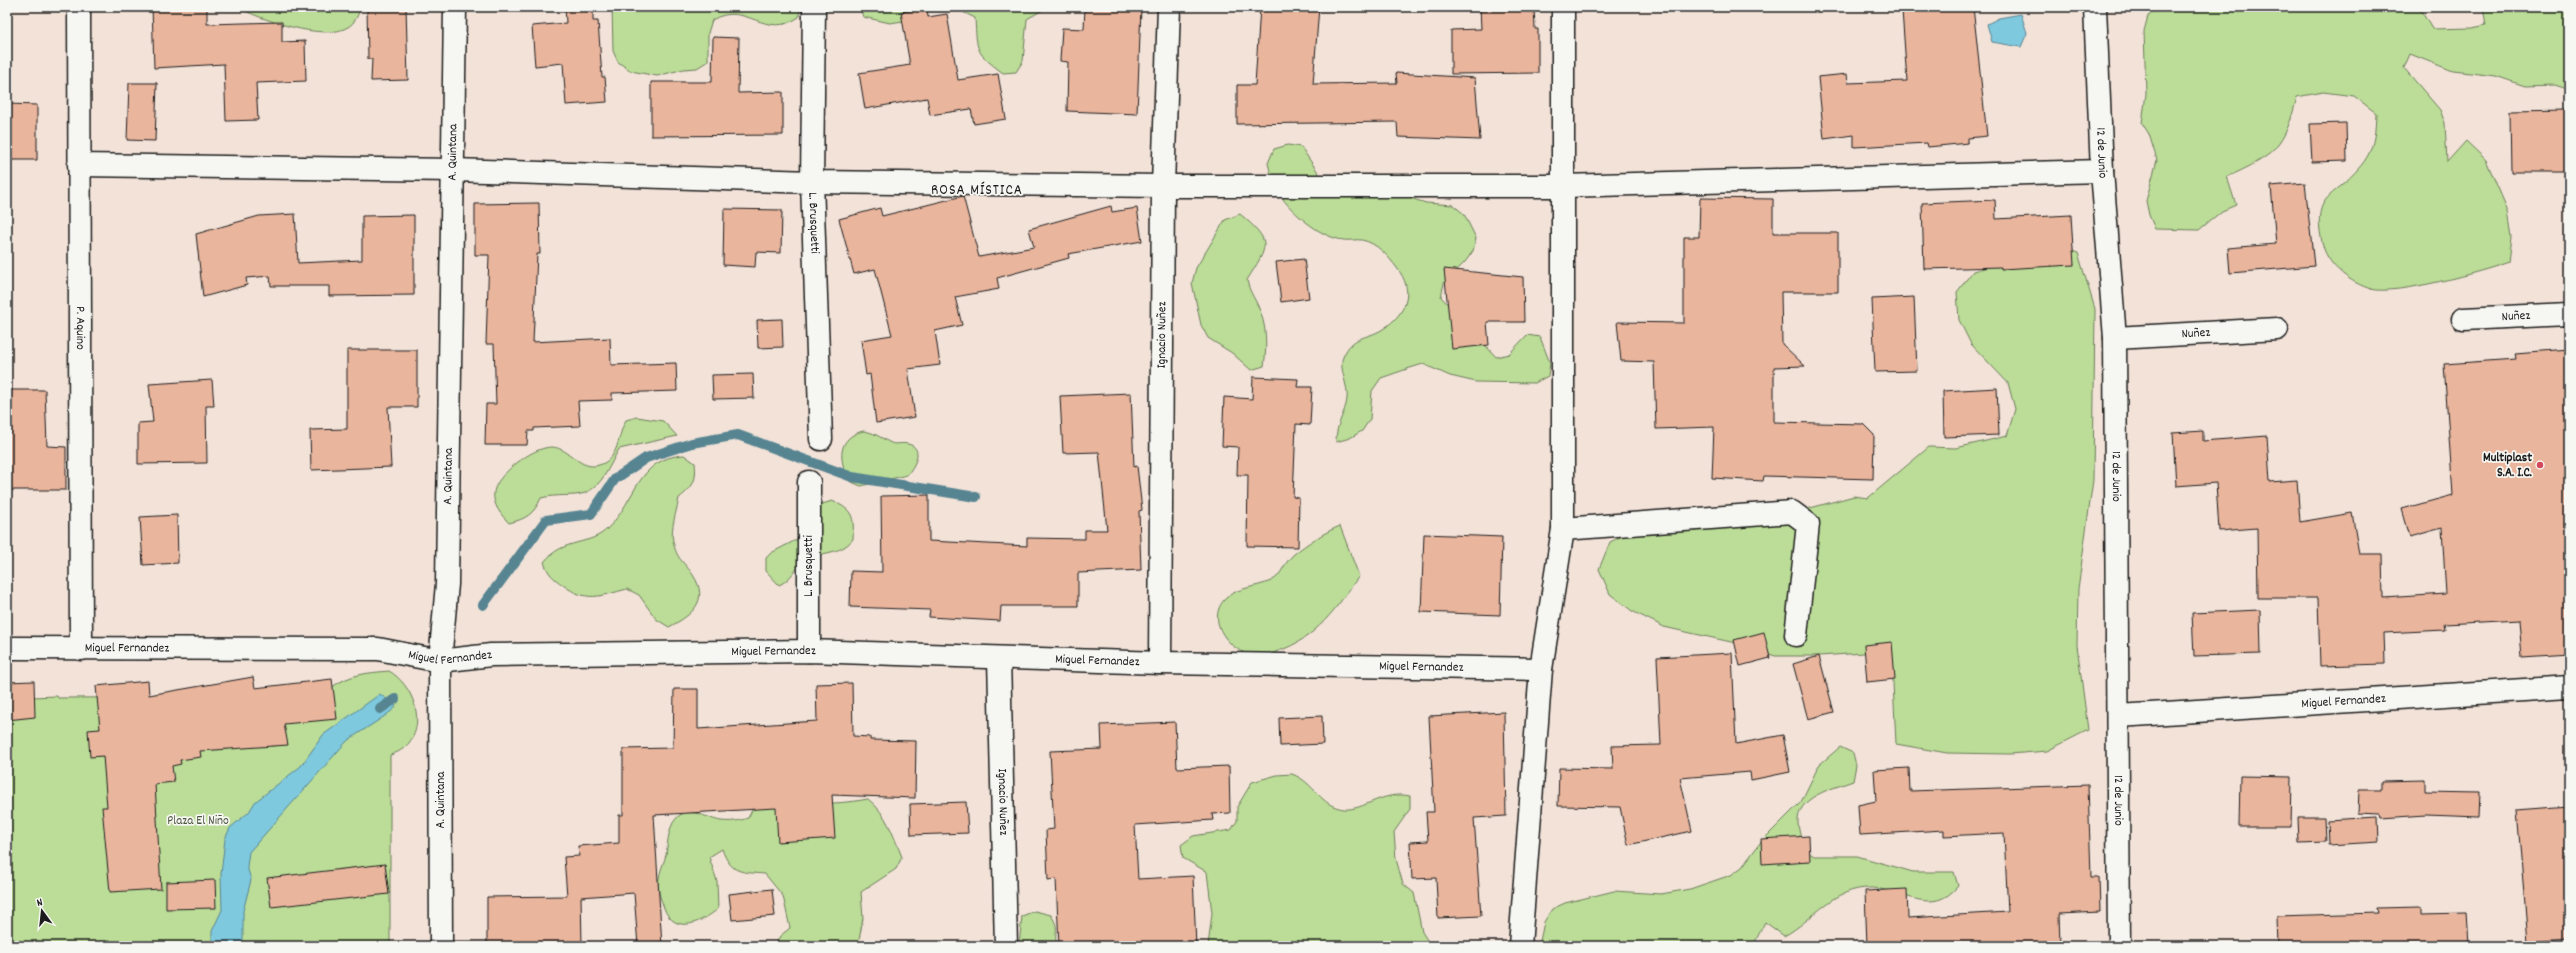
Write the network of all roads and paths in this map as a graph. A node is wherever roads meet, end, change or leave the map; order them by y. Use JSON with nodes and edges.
{"nodes":[{"id":1,"x":79,"y":7,"type":"edge"},
{"id":2,"x":455,"y":7,"type":"edge"},
{"id":3,"x":814,"y":7,"type":"edge"},
{"id":4,"x":1169,"y":7,"type":"edge"},
{"id":5,"x":1563,"y":7,"type":"edge"},
{"id":6,"x":2095,"y":7,"type":"edge"},
{"id":7,"x":79,"y":165,"type":"junction"},
{"id":8,"x":454,"y":170,"type":"junction"},
{"id":9,"x":2102,"y":171,"type":"junction"},
{"id":10,"x":812,"y":182,"type":"junction"},
{"id":11,"x":1164,"y":186,"type":"junction"},
{"id":12,"x":1563,"y":186,"type":"junction"},
{"id":13,"x":2569,"y":314,"type":"edge"},
{"id":14,"x":2463,"y":319,"type":"dead end"},
{"id":15,"x":2277,"y":328,"type":"dead end"},
{"id":16,"x":2115,"y":338,"type":"junction"},
{"id":17,"x":820,"y":439,"type":"dead end"},
{"id":18,"x":809,"y":482,"type":"dead end"},
{"id":19,"x":1563,"y":529,"type":"junction"},
{"id":20,"x":1796,"y":635,"type":"dead end"},
{"id":21,"x":7,"y":648,"type":"edge"},
{"id":22,"x":81,"y":649,"type":"junction"},
{"id":23,"x":809,"y":650,"type":"junction"},
{"id":24,"x":999,"y":658,"type":"junction"},
{"id":25,"x":440,"y":662,"type":"junction"},
{"id":26,"x":1160,"y":663,"type":"junction"},
{"id":27,"x":1541,"y":669,"type":"junction"},
{"id":28,"x":2569,"y":687,"type":"edge"},
{"id":29,"x":2119,"y":716,"type":"junction"},
{"id":30,"x":441,"y":946,"type":"edge"},
{"id":31,"x":1006,"y":946,"type":"edge"},
{"id":32,"x":1520,"y":946,"type":"edge"},
{"id":33,"x":2119,"y":946,"type":"edge"}],
"edges":[{"from":1,"to":7,"type":"street","name":"P. Aquino"},
{"from":2,"to":8,"type":"street","name":"A. Quintana"},
{"from":3,"to":10,"type":"street","name":"L. Brusquetti"},
{"from":4,"to":11,"type":"street","name":"Ignacio Nuñez"},
{"from":5,"to":12,"type":"street"},
{"from":6,"to":9,"type":"street","name":"12 de Junio"},
{"from":7,"to":8,"type":"street"},
{"from":7,"to":22,"type":"street","name":"P. Aquino"},
{"from":8,"to":10,"type":"street"},
{"from":8,"to":25,"type":"street","name":"A. Quintana"},
{"from":9,"to":12,"type":"street"},
{"from":9,"to":16,"type":"street","name":"12 de Junio"},
{"from":10,"to":11,"type":"street"},
{"from":10,"to":17,"type":"street","name":"L. Brusquetti"},
{"from":11,"to":12,"type":"street"},
{"from":11,"to":26,"type":"street","name":"Ignacio Nuñez"},
{"from":12,"to":19,"type":"street"},
{"from":13,"to":14,"type":"street","name":"Nuñez"},
{"from":15,"to":16,"type":"street","name":"Nuñez"},
{"from":16,"to":29,"type":"street","name":"12 de Junio"},
{"from":18,"to":23,"type":"street","name":"L. Brusquetti"},
{"from":19,"to":20,"type":"street"},
{"from":19,"to":27,"type":"street"},
{"from":21,"to":22,"type":"street","name":"Miguel Fernandez"},
{"from":22,"to":25,"type":"street","name":"Miguel Fernandez"},
{"from":23,"to":24,"type":"street","name":"Miguel Fernandez"},
{"from":23,"to":25,"type":"street","name":"Miguel Fernandez"},
{"from":24,"to":26,"type":"street","name":"Miguel Fernandez"},
{"from":24,"to":31,"type":"street","name":"Ignacio Nuñez"},
{"from":25,"to":30,"type":"street","name":"A. Quintana"},
{"from":26,"to":27,"type":"street","name":"Miguel Fernandez"},
{"from":27,"to":32,"type":"street"},
{"from":28,"to":29,"type":"street","name":"Miguel Fernandez"},
{"from":29,"to":33,"type":"street","name":"12 de Junio"}]}
